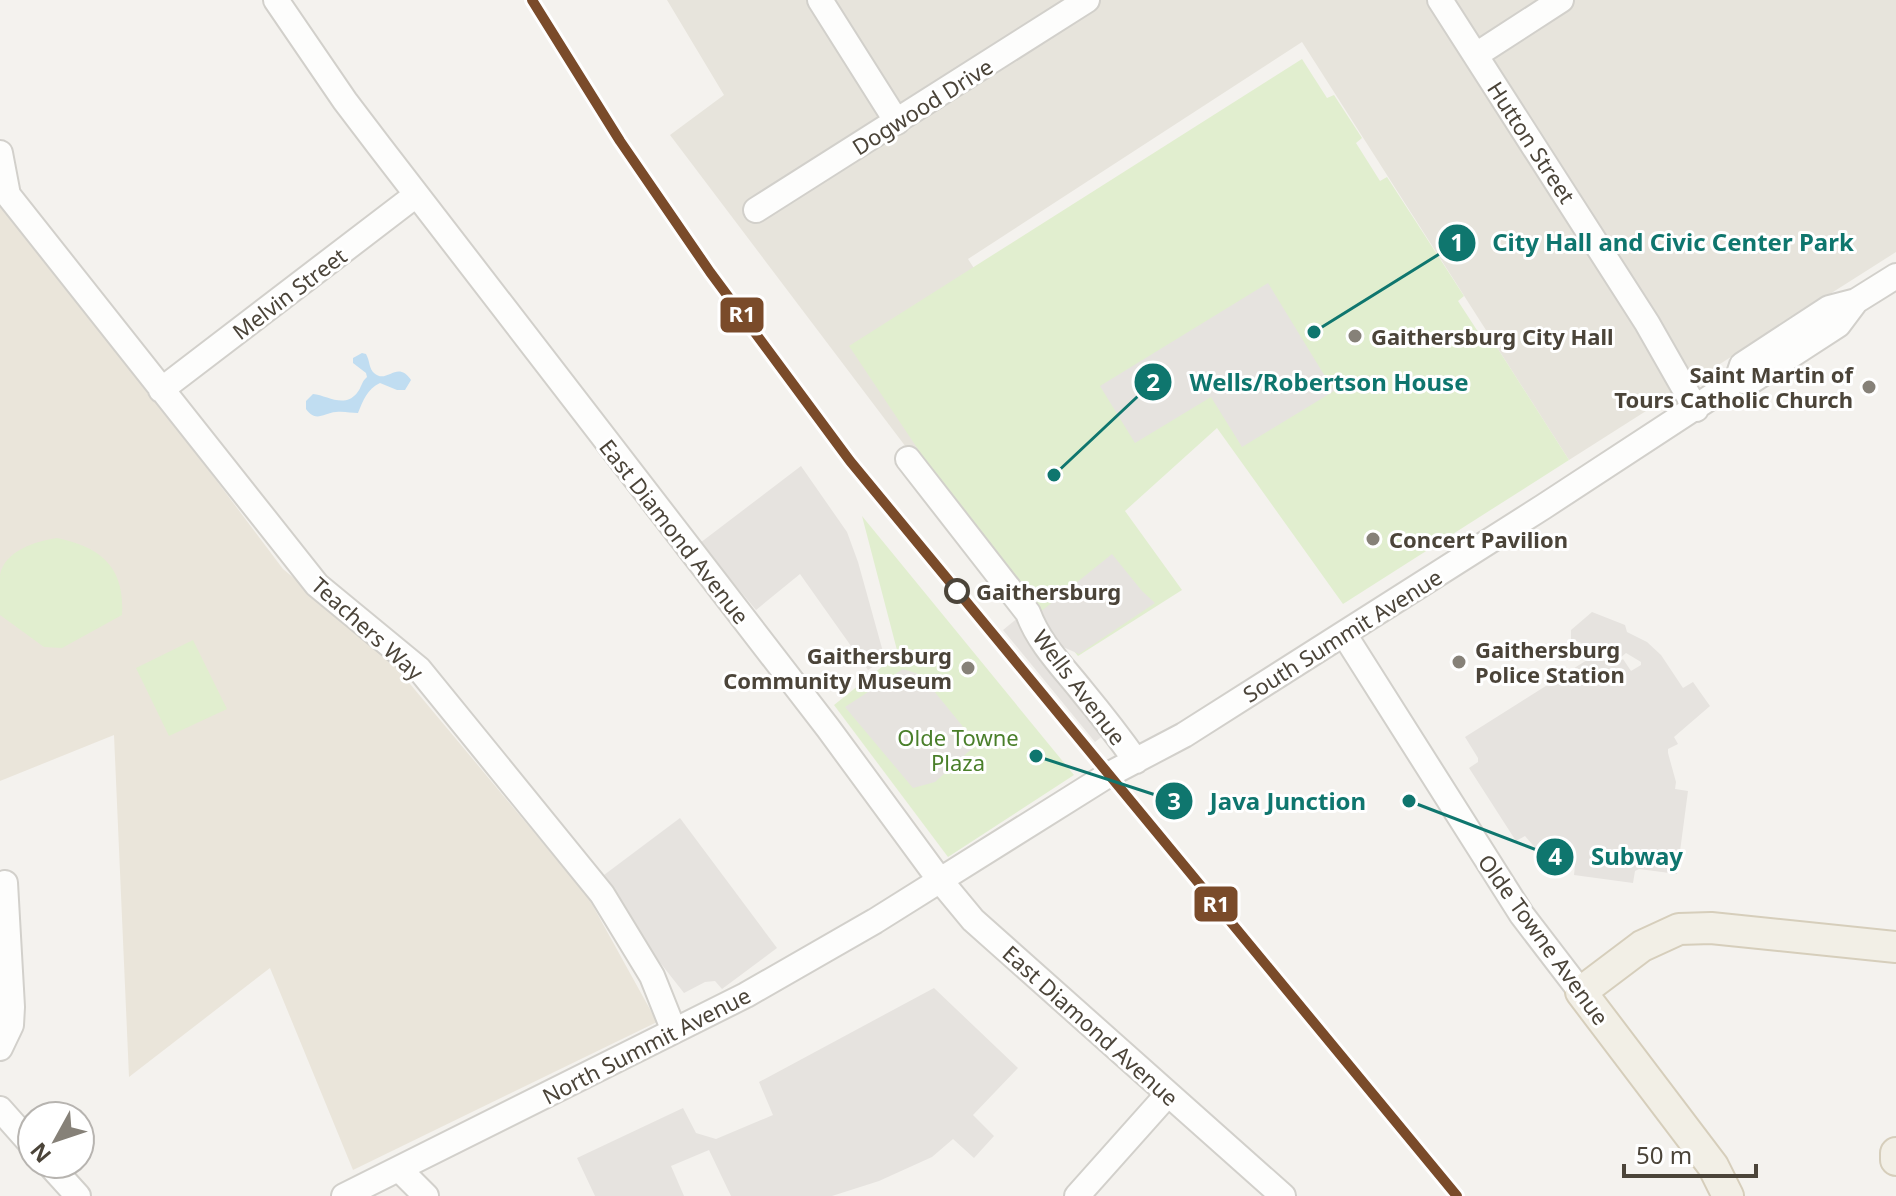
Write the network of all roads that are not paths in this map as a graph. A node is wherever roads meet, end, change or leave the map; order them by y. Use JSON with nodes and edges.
{"nodes":[{"id":1,"x":276,"y":0,"type":"edge"},
{"id":2,"x":820,"y":0,"type":"edge"},
{"id":3,"x":1087,"y":0,"type":"edge"},
{"id":4,"x":1440,"y":0,"type":"edge"},
{"id":5,"x":1561,"y":0,"type":"edge"},
{"id":6,"x":1476,"y":55,"type":"junction"},
{"id":7,"x":897,"y":122,"type":"junction"},
{"id":8,"x":0,"y":153,"type":"edge"},
{"id":9,"x":416,"y":195,"type":"junction"},
{"id":10,"x":756,"y":210,"type":"dead end"},
{"id":11,"x":1896,"y":276,"type":"edge"},
{"id":12,"x":161,"y":390,"type":"junction"},
{"id":13,"x":1696,"y":409,"type":"junction"},
{"id":14,"x":908,"y":459,"type":"dead end"},
{"id":15,"x":1344,"y":634,"type":"junction"},
{"id":16,"x":1136,"y":761,"type":"junction"},
{"id":17,"x":939,"y":879,"type":"junction"},
{"id":18,"x":5,"y":883,"type":"dead end"},
{"id":19,"x":1896,"y":947,"type":"edge"},
{"id":20,"x":1581,"y":992,"type":"junction"},
{"id":21,"x":674,"y":1031,"type":"junction"},
{"id":22,"x":0,"y":1048,"type":"edge"},
{"id":23,"x":1168,"y":1094,"type":"junction"},
{"id":24,"x":0,"y":1109,"type":"edge"},
{"id":25,"x":16,"y":1127,"type":"edge"},
{"id":26,"x":1896,"y":1153,"type":"edge"},
{"id":27,"x":1896,"y":1160,"type":"edge"},
{"id":28,"x":399,"y":1169,"type":"junction"},
{"id":29,"x":64,"y":1180,"type":"edge"},
{"id":30,"x":78,"y":1196,"type":"edge"},
{"id":31,"x":344,"y":1196,"type":"edge"},
{"id":32,"x":426,"y":1196,"type":"edge"},
{"id":33,"x":1077,"y":1196,"type":"edge"},
{"id":34,"x":1283,"y":1196,"type":"edge"},
{"id":35,"x":1728,"y":1196,"type":"edge"}],
"edges":[{"from":1,"to":9,"type":"street","name":"East Diamond Avenue"},
{"from":2,"to":7,"type":"street"},
{"from":3,"to":7,"type":"street","name":"Dogwood Drive"},
{"from":4,"to":6,"type":"street","name":"Hutton Street"},
{"from":5,"to":6,"type":"street"},
{"from":6,"to":13,"type":"street","name":"Hutton Street"},
{"from":7,"to":10,"type":"street","name":"Dogwood Drive"},
{"from":8,"to":12,"type":"street","name":"Teachers Way"},
{"from":9,"to":12,"type":"street","name":"Melvin Street"},
{"from":9,"to":17,"type":"street","name":"East Diamond Avenue"},
{"from":11,"to":13,"type":"street","name":"South Summit Avenue"},
{"from":12,"to":21,"type":"street","name":"Teachers Way"},
{"from":13,"to":15,"type":"street","name":"South Summit Avenue"},
{"from":14,"to":16,"type":"street","name":"Wells Avenue"},
{"from":15,"to":16,"type":"street","name":"South Summit Avenue"},
{"from":15,"to":20,"type":"street","name":"Olde Towne Avenue"},
{"from":16,"to":17,"type":"street","name":"South Summit Avenue"},
{"from":17,"to":21,"type":"street","name":"North Summit Avenue"},
{"from":17,"to":23,"type":"street","name":"East Diamond Avenue"},
{"from":18,"to":22,"type":"street"},
{"from":19,"to":20,"type":"main road"},
{"from":20,"to":35,"type":"main road","name":"Olde Towne Avenue"},
{"from":21,"to":28,"type":"street","name":"North Summit Avenue"},
{"from":23,"to":33,"type":"street"},
{"from":23,"to":34,"type":"street","name":"East Diamond Avenue"},
{"from":24,"to":25,"type":"street"},
{"from":26,"to":27,"type":"main road"},
{"from":28,"to":31,"type":"street","name":"North Summit Avenue"},
{"from":28,"to":32,"type":"street"},
{"from":29,"to":30,"type":"street"}]}
